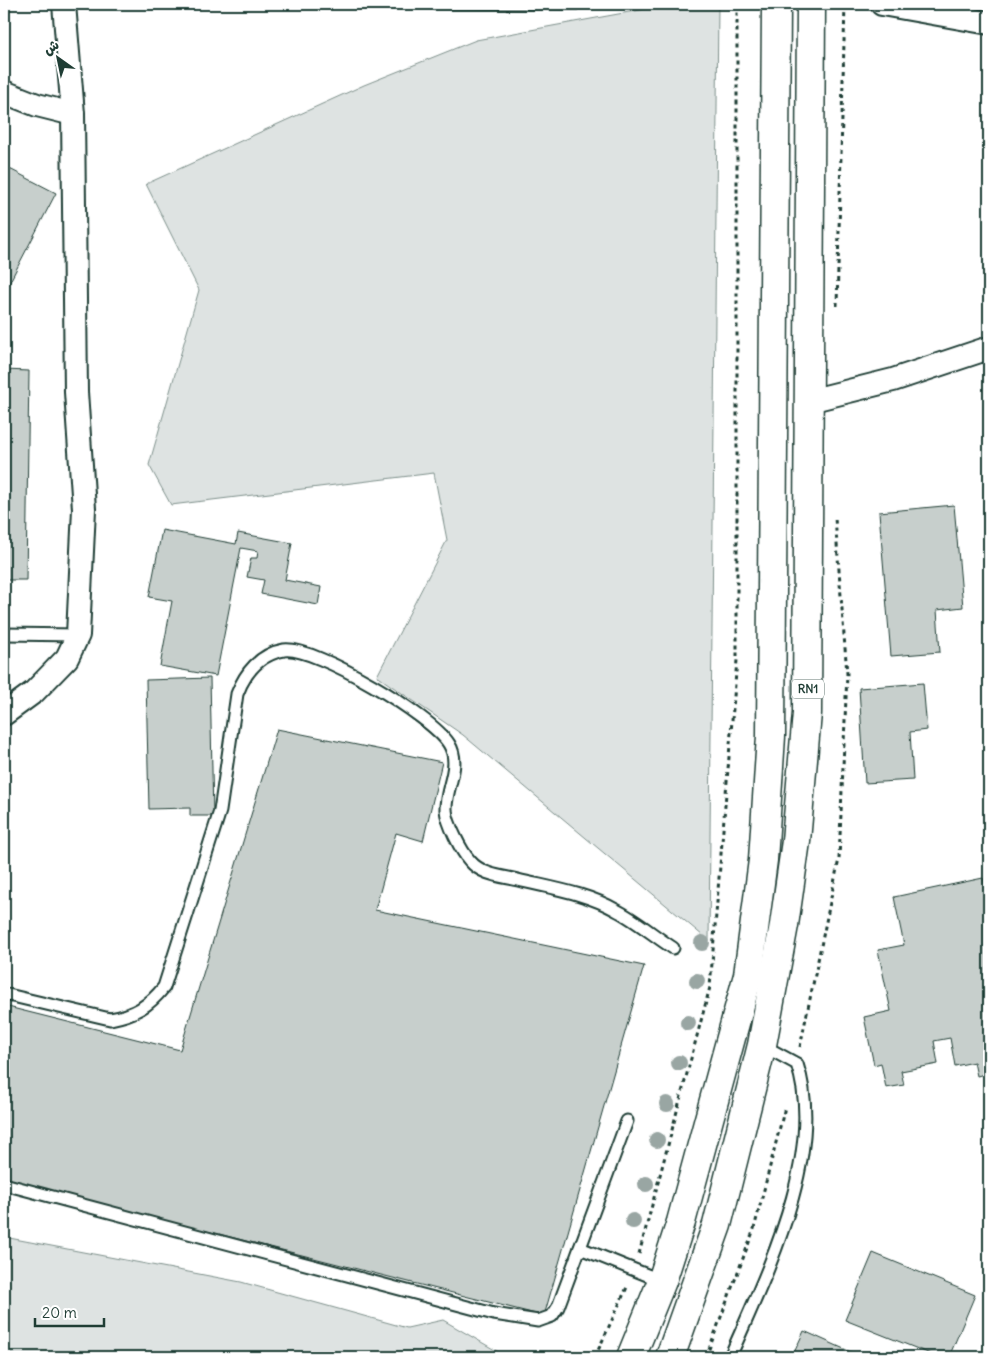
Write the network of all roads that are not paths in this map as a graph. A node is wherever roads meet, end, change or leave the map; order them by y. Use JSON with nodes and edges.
{"nodes":[{"id":1,"x":64,"y":4,"type":"edge"},
{"id":2,"x":776,"y":4,"type":"edge"},
{"id":3,"x":811,"y":4,"type":"edge"},
{"id":4,"x":882,"y":4,"type":"edge"},
{"id":5,"x":989,"y":23,"type":"edge"},
{"id":6,"x":4,"y":92,"type":"edge"},
{"id":7,"x":72,"y":114,"type":"junction"},
{"id":8,"x":989,"y":348,"type":"edge"},
{"id":9,"x":809,"y":401,"type":"junction"},
{"id":10,"x":4,"y":634,"type":"edge"},
{"id":11,"x":78,"y":635,"type":"junction"},
{"id":12,"x":4,"y":714,"type":"edge"},
{"id":13,"x":673,"y":948,"type":"dead end"},
{"id":14,"x":4,"y":994,"type":"edge"},
{"id":15,"x":762,"y":1045,"type":"junction"},
{"id":16,"x":627,"y":1121,"type":"dead end"},
{"id":17,"x":4,"y":1184,"type":"edge"},
{"id":18,"x":580,"y":1248,"type":"junction"},
{"id":19,"x":662,"y":1281,"type":"junction"},
{"id":20,"x":631,"y":1357,"type":"edge"},
{"id":21,"x":670,"y":1357,"type":"edge"},
{"id":22,"x":730,"y":1357,"type":"edge"}],
"edges":[{"from":1,"to":7,"type":"street"},
{"from":2,"to":19,"type":"highway","number":"RN1"},
{"from":3,"to":9,"type":"highway","number":"RN1"},
{"from":4,"to":5,"type":"street"},
{"from":6,"to":7,"type":"street"},
{"from":7,"to":11,"type":"street"},
{"from":8,"to":9,"type":"street"},
{"from":9,"to":15,"type":"highway","number":"RN1"},
{"from":10,"to":11,"type":"lane"},
{"from":11,"to":12,"type":"street"},
{"from":13,"to":14,"type":"lane"},
{"from":15,"to":21,"type":"highway","number":"RN1"},
{"from":15,"to":22,"type":"lane"},
{"from":16,"to":18,"type":"lane"},
{"from":17,"to":18,"type":"lane"},
{"from":18,"to":19,"type":"lane"},
{"from":19,"to":20,"type":"highway","number":"RN1"}]}
